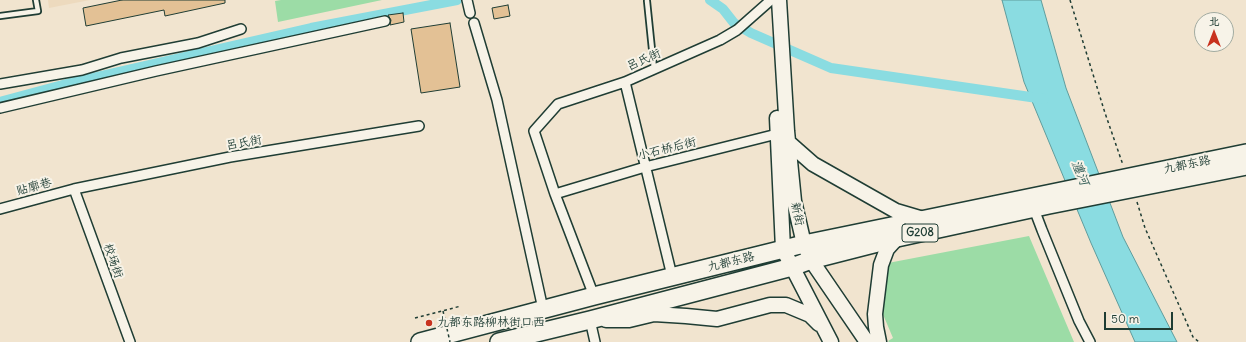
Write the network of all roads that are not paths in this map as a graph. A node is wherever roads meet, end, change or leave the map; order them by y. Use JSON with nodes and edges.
{"nodes":[{"id":1,"x":36,"y":0,"type":"edge"},
{"id":2,"x":467,"y":0,"type":"edge"},
{"id":3,"x":772,"y":0,"type":"edge"},
{"id":4,"x":779,"y":0,"type":"edge"},
{"id":5,"x":647,"y":1,"type":"dead end"},
{"id":6,"x":470,"y":13,"type":"dead end"},
{"id":7,"x":0,"y":16,"type":"edge"},
{"id":8,"x":385,"y":21,"type":"dead end"},
{"id":9,"x":474,"y":23,"type":"dead end"},
{"id":10,"x":777,"y":24,"type":"junction"},
{"id":11,"x":241,"y":29,"type":"dead end"},
{"id":12,"x":654,"y":69,"type":"junction"},
{"id":13,"x":625,"y":82,"type":"junction"},
{"id":14,"x":0,"y":84,"type":"edge"},
{"id":15,"x":0,"y":108,"type":"edge"},
{"id":16,"x":419,"y":126,"type":"dead end"},
{"id":17,"x":785,"y":136,"type":"junction"},
{"id":18,"x":1246,"y":153,"type":"edge"},
{"id":19,"x":1246,"y":166,"type":"edge"},
{"id":20,"x":645,"y":167,"type":"junction"},
{"id":21,"x":1130,"y":183,"type":"junction"},
{"id":22,"x":74,"y":189,"type":"junction"},
{"id":23,"x":555,"y":194,"type":"junction"},
{"id":24,"x":1043,"y":203,"type":"junction"},
{"id":25,"x":0,"y":209,"type":"edge"},
{"id":26,"x":923,"y":219,"type":"junction"},
{"id":27,"x":897,"y":238,"type":"junction"},
{"id":28,"x":804,"y":244,"type":"junction"},
{"id":29,"x":783,"y":249,"type":"junction"},
{"id":30,"x":811,"y":260,"type":"junction"},
{"id":31,"x":792,"y":267,"type":"junction"},
{"id":32,"x":672,"y":276,"type":"junction"},
{"id":33,"x":594,"y":296,"type":"junction"},
{"id":34,"x":543,"y":309,"type":"junction"},
{"id":35,"x":590,"y":320,"type":"junction"},
{"id":36,"x":822,"y":326,"type":"junction"},
{"id":37,"x":130,"y":342,"type":"edge"},
{"id":38,"x":420,"y":342,"type":"edge"},
{"id":39,"x":499,"y":342,"type":"edge"},
{"id":40,"x":595,"y":342,"type":"edge"},
{"id":41,"x":831,"y":342,"type":"edge"},
{"id":42,"x":867,"y":342,"type":"edge"},
{"id":43,"x":880,"y":342,"type":"edge"},
{"id":44,"x":1090,"y":342,"type":"edge"}],
"edges":[{"from":1,"to":7,"type":"lane"},
{"from":2,"to":6,"type":"street"},
{"from":3,"to":10,"type":"main road"},
{"from":3,"to":12,"type":"street","name":"吕氏街"},
{"from":4,"to":10,"type":"main road"},
{"from":5,"to":12,"type":"lane"},
{"from":8,"to":15,"type":"street"},
{"from":9,"to":34,"type":"street"},
{"from":10,"to":17,"type":"main road","name":"新街"},
{"from":11,"to":14,"type":"street"},
{"from":12,"to":13,"type":"street","name":"吕氏街"},
{"from":13,"to":20,"type":"street"},
{"from":13,"to":23,"type":"street","name":"吕氏街"},
{"from":16,"to":22,"type":"street","name":"吕氏街"},
{"from":17,"to":20,"type":"street","name":"小石桥后街"},
{"from":17,"to":26,"type":"main road"},
{"from":17,"to":28,"type":"main road","name":"新街"},
{"from":17,"to":29,"type":"main road","name":"新街"},
{"from":18,"to":21,"type":"highway","name":"九都东路","number":"G208"},
{"from":19,"to":21,"type":"highway","name":"九都东路","number":"G208"},
{"from":20,"to":23,"type":"street","name":"小石桥后街"},
{"from":20,"to":32,"type":"street"},
{"from":21,"to":24,"type":"highway","number":"G208"},
{"from":22,"to":25,"type":"street","name":"贴廓巷"},
{"from":22,"to":37,"type":"street","name":"校场街"},
{"from":23,"to":33,"type":"street"},
{"from":24,"to":26,"type":"highway","name":"九都东路","number":"G208"},
{"from":24,"to":27,"type":"highway","name":"九都东路","number":"G208"},
{"from":24,"to":44,"type":"street"},
{"from":26,"to":28,"type":"highway","name":"九都东路","number":"G208"},
{"from":27,"to":30,"type":"highway","name":"九都东路","number":"G208"},
{"from":27,"to":43,"type":"main road"},
{"from":28,"to":29,"type":"highway","name":"九都东路"},
{"from":28,"to":30,"type":"main road","name":"新街"},
{"from":29,"to":31,"type":"main road","name":"新街"},
{"from":29,"to":32,"type":"highway","name":"九都东路"},
{"from":30,"to":31,"type":"highway","name":"九都东路","number":"G208"},
{"from":30,"to":42,"type":"main road","name":"新街"},
{"from":31,"to":35,"type":"highway","name":"九都东路"},
{"from":31,"to":36,"type":"main road","name":"新街"},
{"from":32,"to":33,"type":"highway","name":"九都东路"},
{"from":33,"to":34,"type":"highway","name":"九都东路"},
{"from":34,"to":38,"type":"highway","name":"九都东路"},
{"from":35,"to":36,"type":"main road"},
{"from":35,"to":39,"type":"highway","name":"九都东路"},
{"from":35,"to":40,"type":"street"},
{"from":36,"to":41,"type":"main road","name":"新街"}]}
